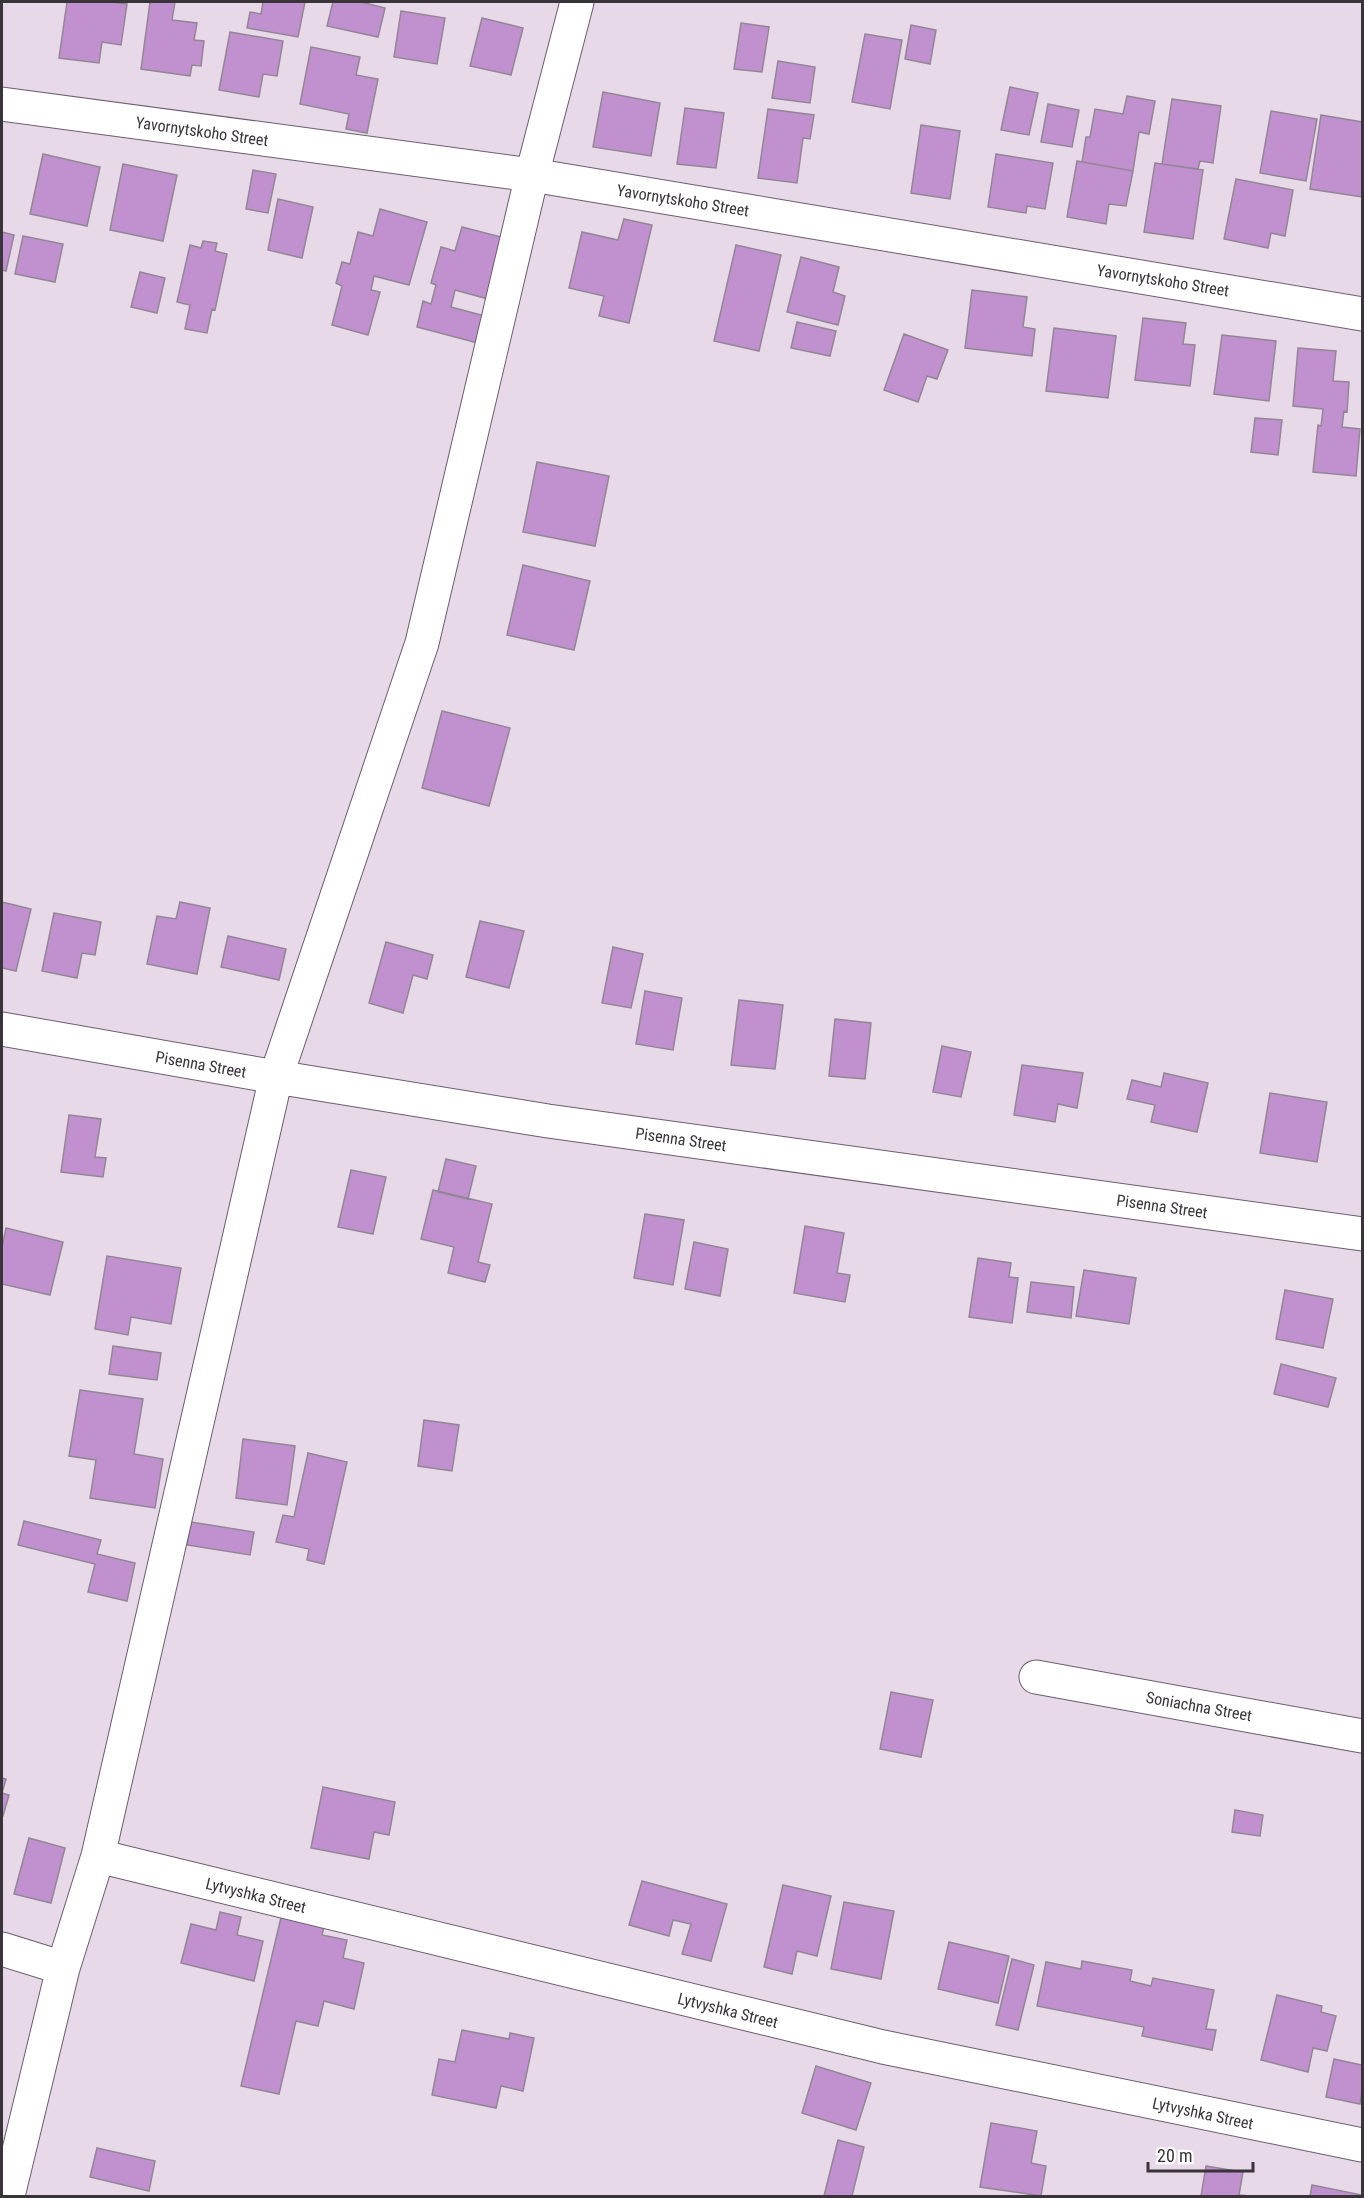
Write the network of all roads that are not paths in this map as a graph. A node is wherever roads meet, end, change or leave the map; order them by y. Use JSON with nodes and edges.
{"nodes":[{"id":1,"x":577,"y":2,"type":"edge"},
{"id":2,"x":2,"y":104,"type":"edge"},
{"id":3,"x":532,"y":175,"type":"junction"},
{"id":4,"x":1362,"y":314,"type":"edge"},
{"id":5,"x":2,"y":1029,"type":"edge"},
{"id":6,"x":276,"y":1077,"type":"junction"},
{"id":7,"x":1362,"y":1234,"type":"edge"},
{"id":8,"x":1036,"y":1677,"type":"dead end"},
{"id":9,"x":1362,"y":1736,"type":"edge"},
{"id":10,"x":98,"y":1856,"type":"junction"},
{"id":11,"x":2,"y":1949,"type":"edge"},
{"id":12,"x":63,"y":1968,"type":"junction"},
{"id":13,"x":1362,"y":2145,"type":"edge"},
{"id":14,"x":8,"y":2196,"type":"edge"}],
"edges":[{"from":1,"to":3,"type":"street"},
{"from":2,"to":3,"type":"street","name":"Yavornytskoho Street"},
{"from":3,"to":4,"type":"street","name":"Yavornytskoho Street"},
{"from":3,"to":6,"type":"street"},
{"from":5,"to":6,"type":"street","name":"Pisenna Street"},
{"from":6,"to":7,"type":"street","name":"Pisenna Street"},
{"from":6,"to":10,"type":"street"},
{"from":8,"to":9,"type":"street","name":"Soniachna Street"},
{"from":10,"to":12,"type":"street"},
{"from":10,"to":13,"type":"street","name":"Lytvyshka Street"},
{"from":11,"to":12,"type":"street"},
{"from":12,"to":14,"type":"street"}]}
